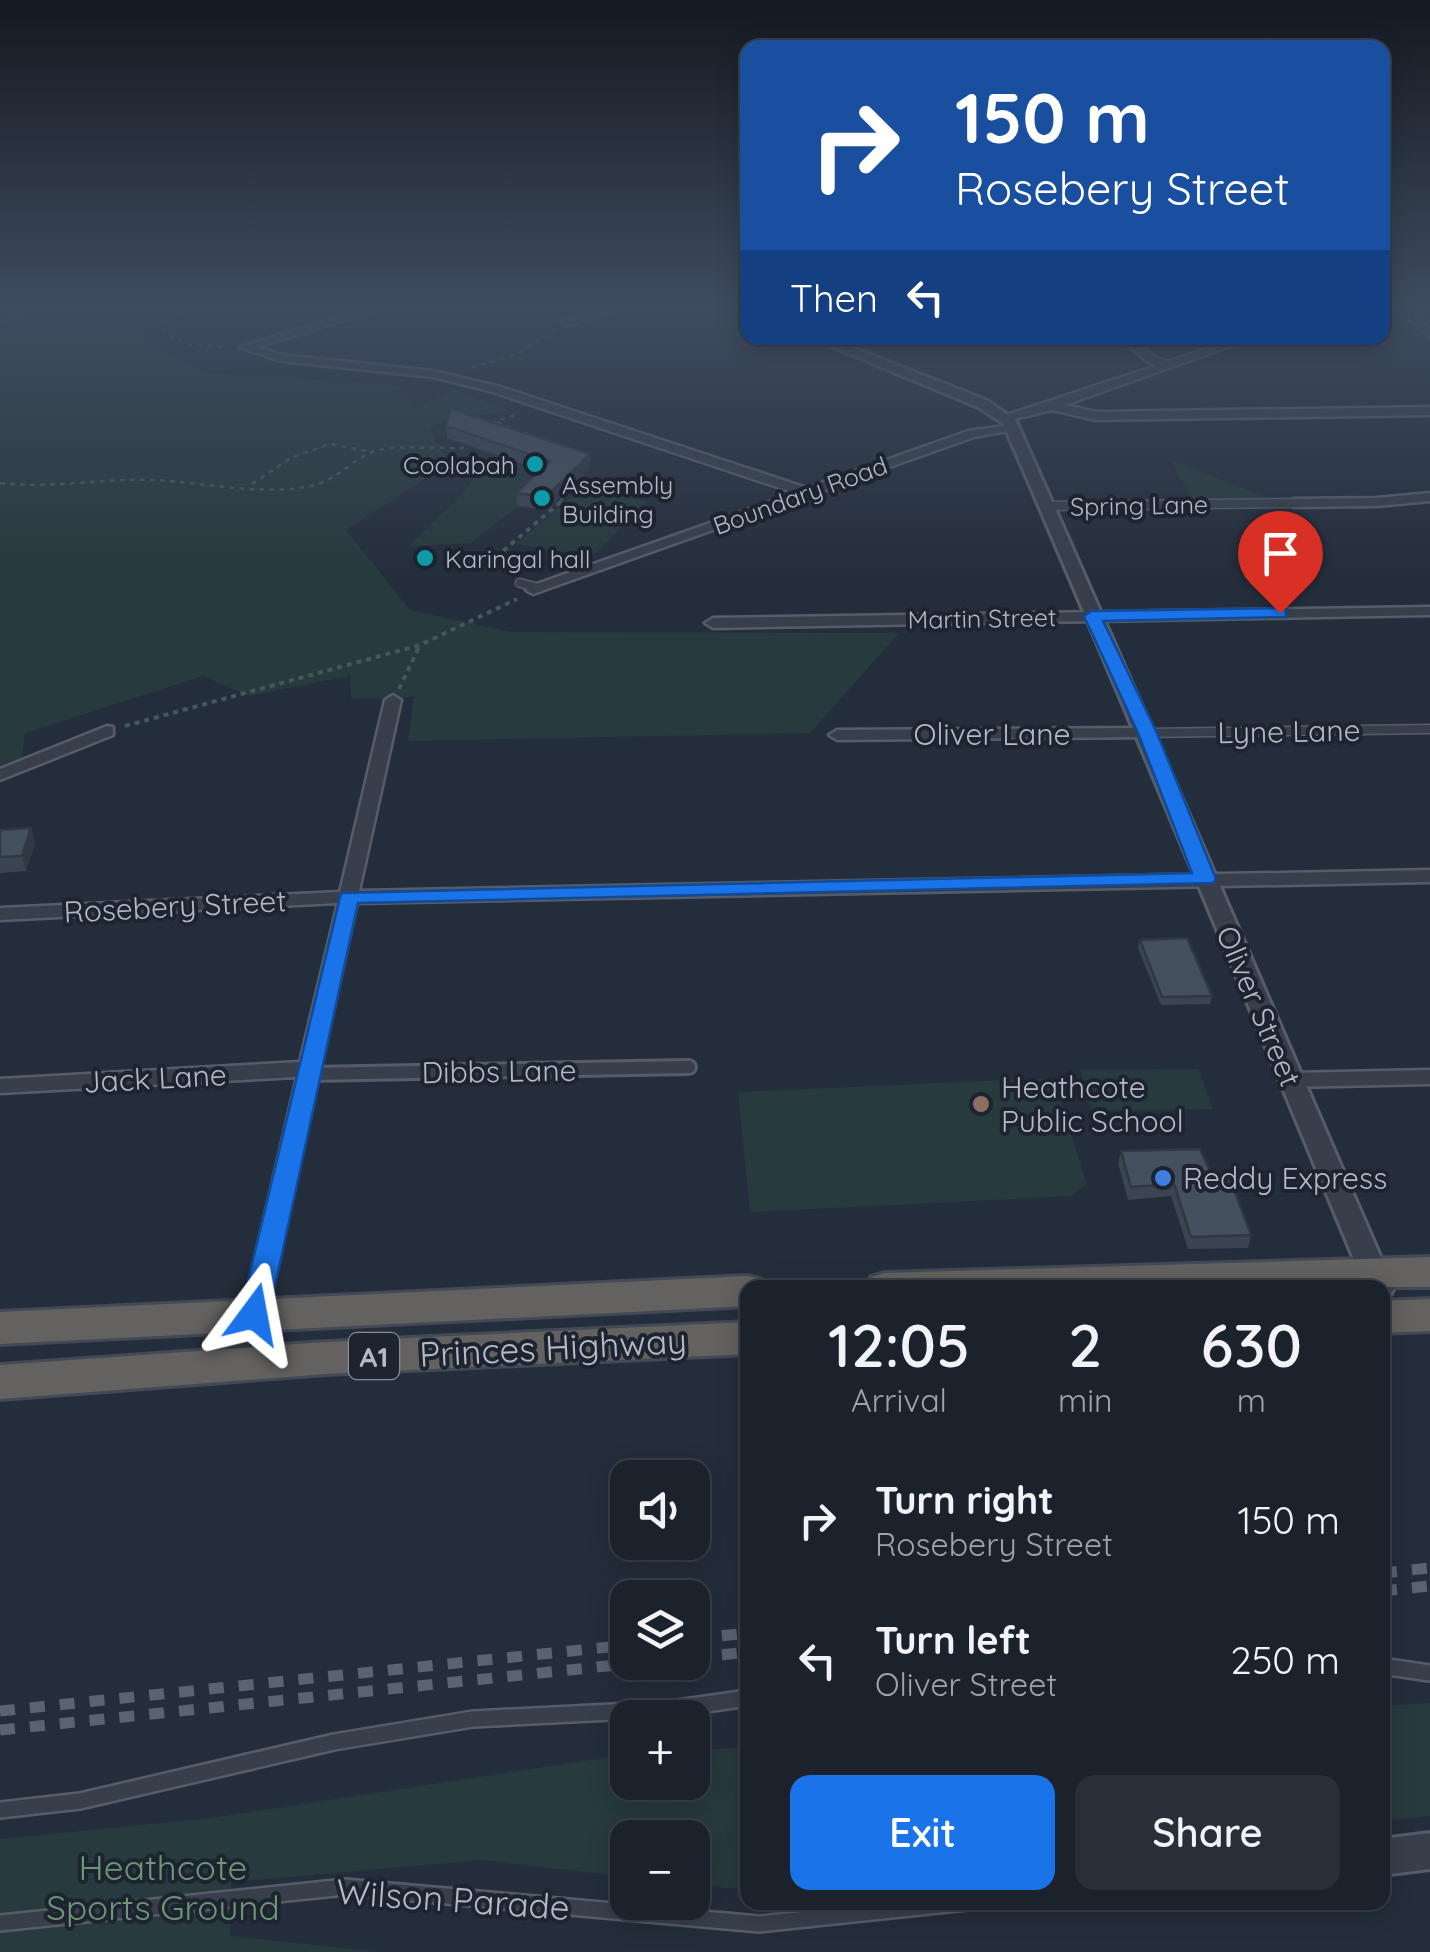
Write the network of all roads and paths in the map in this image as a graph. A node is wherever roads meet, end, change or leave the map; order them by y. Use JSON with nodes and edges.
{"nodes":[{"id":1,"x":514,"y":396,"type":"edge"},
{"id":2,"x":949,"y":396,"type":"edge"},
{"id":3,"x":1080,"y":396,"type":"edge"},
{"id":4,"x":539,"y":405,"type":"junction"},
{"id":5,"x":1052,"y":406,"type":"junction"},
{"id":6,"x":1430,"y":411,"type":"edge"},
{"id":7,"x":481,"y":422,"type":"edge"},
{"id":8,"x":497,"y":422,"type":"junction"},
{"id":9,"x":1009,"y":423,"type":"junction"},
{"id":10,"x":456,"y":430,"type":"edge"},
{"id":11,"x":526,"y":434,"type":"edge"},
{"id":12,"x":372,"y":452,"type":"junction"},
{"id":13,"x":575,"y":480,"type":"edge"},
{"id":14,"x":0,"y":483,"type":"edge"},
{"id":15,"x":244,"y":486,"type":"junction"},
{"id":16,"x":806,"y":492,"type":"junction"},
{"id":17,"x":1430,"y":496,"type":"edge"},
{"id":18,"x":1294,"y":503,"type":"joint"},
{"id":19,"x":1045,"y":506,"type":"junction"},
{"id":20,"x":448,"y":554,"type":"dead end"},
{"id":21,"x":489,"y":563,"type":"junction"},
{"id":22,"x":476,"y":565,"type":"junction"},
{"id":23,"x":531,"y":587,"type":"joint"},
{"id":24,"x":1430,"y":611,"type":"edge"},
{"id":25,"x":1092,"y":616,"type":"junction"},
{"id":26,"x":713,"y":623,"type":"dead end"},
{"id":27,"x":420,"y":645,"type":"junction"},
{"id":28,"x":393,"y":700,"type":"joint"},
{"id":29,"x":1430,"y":729,"type":"edge"},
{"id":30,"x":107,"y":731,"type":"joint"},
{"id":31,"x":1148,"y":733,"type":"junction"},
{"id":32,"x":837,"y":735,"type":"dead end"},
{"id":33,"x":0,"y":776,"type":"edge"},
{"id":34,"x":1430,"y":876,"type":"edge"},
{"id":35,"x":1205,"y":879,"type":"junction"},
{"id":36,"x":348,"y":897,"type":"junction"},
{"id":37,"x":0,"y":914,"type":"edge"},
{"id":38,"x":689,"y":1067,"type":"dead end"},
{"id":39,"x":310,"y":1072,"type":"junction"},
{"id":40,"x":1430,"y":1077,"type":"edge"},
{"id":41,"x":1290,"y":1080,"type":"junction"},
{"id":42,"x":0,"y":1086,"type":"edge"},
{"id":43,"x":1430,"y":1272,"type":"edge"},
{"id":44,"x":1380,"y":1280,"type":"edge"},
{"id":45,"x":740,"y":1291,"type":"edge"},
{"id":46,"x":1390,"y":1301,"type":"edge"},
{"id":47,"x":254,"y":1314,"type":"junction"},
{"id":48,"x":0,"y":1328,"type":"edge"},
{"id":49,"x":740,"y":1338,"type":"edge"},
{"id":50,"x":238,"y":1364,"type":"junction"},
{"id":51,"x":0,"y":1382,"type":"edge"},
{"id":52,"x":1390,"y":1667,"type":"edge"},
{"id":53,"x":1430,"y":1673,"type":"edge"},
{"id":54,"x":740,"y":1699,"type":"edge"},
{"id":55,"x":0,"y":1810,"type":"edge"},
{"id":56,"x":1430,"y":1852,"type":"edge"},
{"id":57,"x":1390,"y":1856,"type":"edge"},
{"id":58,"x":891,"y":1910,"type":"edge"},
{"id":59,"x":0,"y":1924,"type":"edge"}],
"edges":[{"from":1,"to":4,"type":"street"},
{"from":2,"to":9,"type":"street"},
{"from":3,"to":5,"type":"street","name":"Boundary Road"},
{"from":4,"to":8,"type":"path"},
{"from":4,"to":16,"type":"street"},
{"from":5,"to":6,"type":"street"},
{"from":5,"to":9,"type":"street","name":"Boundary Road"},
{"from":7,"to":8,"type":"path"},
{"from":8,"to":11,"type":"path"},
{"from":9,"to":16,"type":"street","name":"Boundary Road"},
{"from":9,"to":19,"type":"street","name":"Oliver Street"},
{"from":10,"to":12,"type":"path"},
{"from":12,"to":15,"type":"path"},
{"from":12,"to":15,"type":"path"},
{"from":13,"to":21,"type":"path"},
{"from":14,"to":15,"type":"path"},
{"from":16,"to":23,"type":"street","name":"Boundary Road"},
{"from":17,"to":18,"type":"street"},
{"from":18,"to":19,"type":"lane","name":"Spring Lane"},
{"from":19,"to":25,"type":"street","name":"Oliver Street"},
{"from":20,"to":22,"type":"path"},
{"from":21,"to":22,"type":"path"},
{"from":21,"to":22,"type":"path"},
{"from":23,"to":27,"type":"path"},
{"from":24,"to":25,"type":"street","name":"Martin Street"},
{"from":25,"to":26,"type":"street","name":"Martin Street"},
{"from":25,"to":31,"type":"street","name":"Oliver Street"},
{"from":27,"to":28,"type":"path"},
{"from":27,"to":30,"type":"path"},
{"from":28,"to":36,"type":"street"},
{"from":29,"to":31,"type":"lane","name":"Lyne Lane"},
{"from":30,"to":33,"type":"street"},
{"from":31,"to":32,"type":"street","name":"Oliver Lane"},
{"from":31,"to":35,"type":"street","name":"Oliver Street"},
{"from":34,"to":35,"type":"street","name":"Rosebery Street"},
{"from":35,"to":36,"type":"street","name":"Rosebery Street"},
{"from":35,"to":41,"type":"street","name":"Oliver Street"},
{"from":36,"to":37,"type":"street","name":"Rosebery Street"},
{"from":36,"to":39,"type":"street"},
{"from":38,"to":39,"type":"lane","name":"Dibbs Lane"},
{"from":39,"to":42,"type":"street","name":"Jack Lane"},
{"from":39,"to":47,"type":"street"},
{"from":40,"to":41,"type":"street"},
{"from":41,"to":44,"type":"street","name":"Oliver Street"},
{"from":43,"to":46,"type":"highway"},
{"from":45,"to":47,"type":"highway","name":"Princes Highway","number":"A1"},
{"from":47,"to":48,"type":"highway","name":"Princes Highway","number":"A1"},
{"from":47,"to":50,"type":"street"},
{"from":49,"to":50,"type":"highway","name":"Princes Highway","number":"A1"},
{"from":50,"to":51,"type":"highway","name":"Princes Highway","number":"A1"},
{"from":52,"to":53,"type":"lane"},
{"from":54,"to":55,"type":"lane"},
{"from":56,"to":57,"type":"street"},
{"from":58,"to":59,"type":"lane","name":"Wilson Parade"}]}
